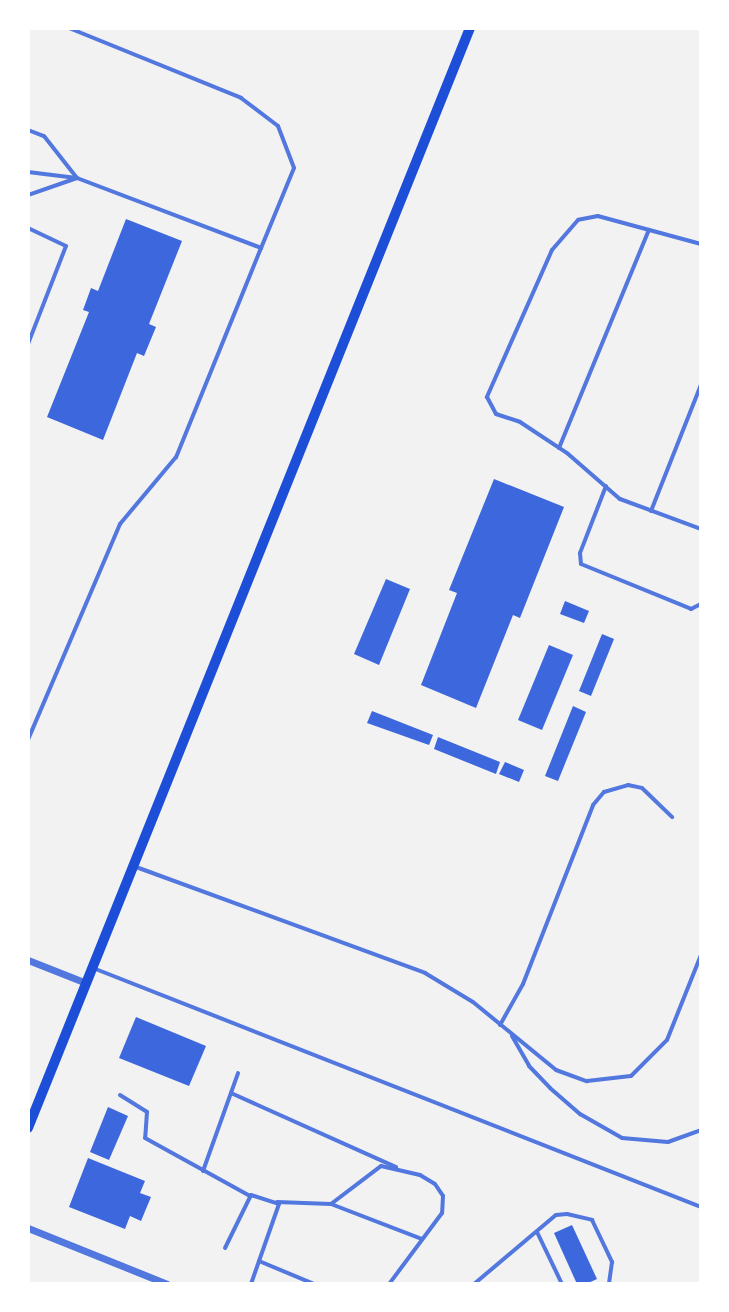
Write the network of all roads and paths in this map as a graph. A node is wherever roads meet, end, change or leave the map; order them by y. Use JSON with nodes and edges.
{"nodes":[{"id":1,"x":69,"y":28,"type":"edge"},
{"id":2,"x":470,"y":28,"type":"edge"},
{"id":3,"x":28,"y":130,"type":"edge"},
{"id":4,"x":28,"y":172,"type":"edge"},
{"id":5,"x":77,"y":178,"type":"junction"},
{"id":6,"x":28,"y":195,"type":"edge"},
{"id":7,"x":28,"y":228,"type":"edge"},
{"id":8,"x":649,"y":230,"type":"junction"},
{"id":9,"x":701,"y":244,"type":"edge"},
{"id":10,"x":261,"y":248,"type":"junction"},
{"id":11,"x":28,"y":344,"type":"edge"},
{"id":12,"x":701,"y":385,"type":"edge"},
{"id":13,"x":559,"y":448,"type":"junction"},
{"id":14,"x":606,"y":486,"type":"junction"},
{"id":15,"x":651,"y":511,"type":"junction"},
{"id":16,"x":701,"y":529,"type":"edge"},
{"id":17,"x":701,"y":604,"type":"edge"},
{"id":18,"x":28,"y":740,"type":"edge"},
{"id":19,"x":672,"y":817,"type":"dead end"},
{"id":20,"x":134,"y":866,"type":"junction"},
{"id":21,"x":701,"y":955,"type":"edge"},
{"id":22,"x":28,"y":960,"type":"edge"},
{"id":23,"x":93,"y":968,"type":"junction"},
{"id":24,"x":86,"y":983,"type":"junction"},
{"id":25,"x":500,"y":1025,"type":"junction"},
{"id":26,"x":511,"y":1034,"type":"junction"},
{"id":27,"x":238,"y":1073,"type":"dead end"},
{"id":28,"x":231,"y":1093,"type":"junction"},
{"id":29,"x":120,"y":1095,"type":"dead end"},
{"id":30,"x":28,"y":1128,"type":"edge"},
{"id":31,"x":701,"y":1130,"type":"edge"},
{"id":32,"x":402,"y":1169,"type":"junction"},
{"id":33,"x":203,"y":1171,"type":"junction"},
{"id":34,"x":250,"y":1196,"type":"junction"},
{"id":35,"x":277,"y":1202,"type":"junction"},
{"id":36,"x":331,"y":1204,"type":"junction"},
{"id":37,"x":701,"y":1207,"type":"edge"},
{"id":38,"x":28,"y":1228,"type":"edge"},
{"id":39,"x":537,"y":1232,"type":"junction"},
{"id":40,"x":422,"y":1239,"type":"junction"},
{"id":41,"x":225,"y":1248,"type":"dead end"},
{"id":42,"x":259,"y":1261,"type":"junction"},
{"id":43,"x":167,"y":1284,"type":"edge"},
{"id":44,"x":251,"y":1284,"type":"edge"},
{"id":45,"x":314,"y":1284,"type":"edge"},
{"id":46,"x":389,"y":1284,"type":"edge"},
{"id":47,"x":474,"y":1284,"type":"edge"},
{"id":48,"x":562,"y":1284,"type":"edge"},
{"id":49,"x":609,"y":1284,"type":"edge"}],
"edges":[{"from":1,"to":10,"type":"lane"},
{"from":2,"to":20,"type":"main road"},
{"from":3,"to":5,"type":"lane"},
{"from":4,"to":5,"type":"lane"},
{"from":5,"to":6,"type":"lane"},
{"from":5,"to":10,"type":"lane"},
{"from":7,"to":11,"type":"lane"},
{"from":8,"to":9,"type":"lane"},
{"from":8,"to":13,"type":"lane"},
{"from":8,"to":13,"type":"lane"},
{"from":10,"to":18,"type":"lane"},
{"from":12,"to":15,"type":"lane"},
{"from":13,"to":14,"type":"lane"},
{"from":14,"to":15,"type":"lane"},
{"from":14,"to":17,"type":"lane"},
{"from":15,"to":16,"type":"lane"},
{"from":19,"to":25,"type":"lane"},
{"from":20,"to":23,"type":"main road"},
{"from":20,"to":25,"type":"lane"},
{"from":21,"to":26,"type":"lane"},
{"from":22,"to":24,"type":"street"},
{"from":23,"to":24,"type":"main road"},
{"from":23,"to":37,"type":"lane"},
{"from":24,"to":30,"type":"main road"},
{"from":25,"to":26,"type":"lane"},
{"from":26,"to":31,"type":"lane"},
{"from":27,"to":28,"type":"lane"},
{"from":28,"to":32,"type":"lane"},
{"from":28,"to":33,"type":"lane"},
{"from":29,"to":33,"type":"lane"},
{"from":32,"to":36,"type":"lane"},
{"from":32,"to":40,"type":"lane"},
{"from":33,"to":34,"type":"lane"},
{"from":34,"to":35,"type":"lane"},
{"from":34,"to":41,"type":"lane"},
{"from":35,"to":36,"type":"lane"},
{"from":35,"to":42,"type":"lane"},
{"from":36,"to":40,"type":"lane"},
{"from":38,"to":43,"type":"street"},
{"from":39,"to":47,"type":"lane"},
{"from":39,"to":48,"type":"lane"},
{"from":39,"to":49,"type":"lane"},
{"from":40,"to":46,"type":"lane"},
{"from":42,"to":44,"type":"lane"},
{"from":42,"to":45,"type":"lane"}]}
